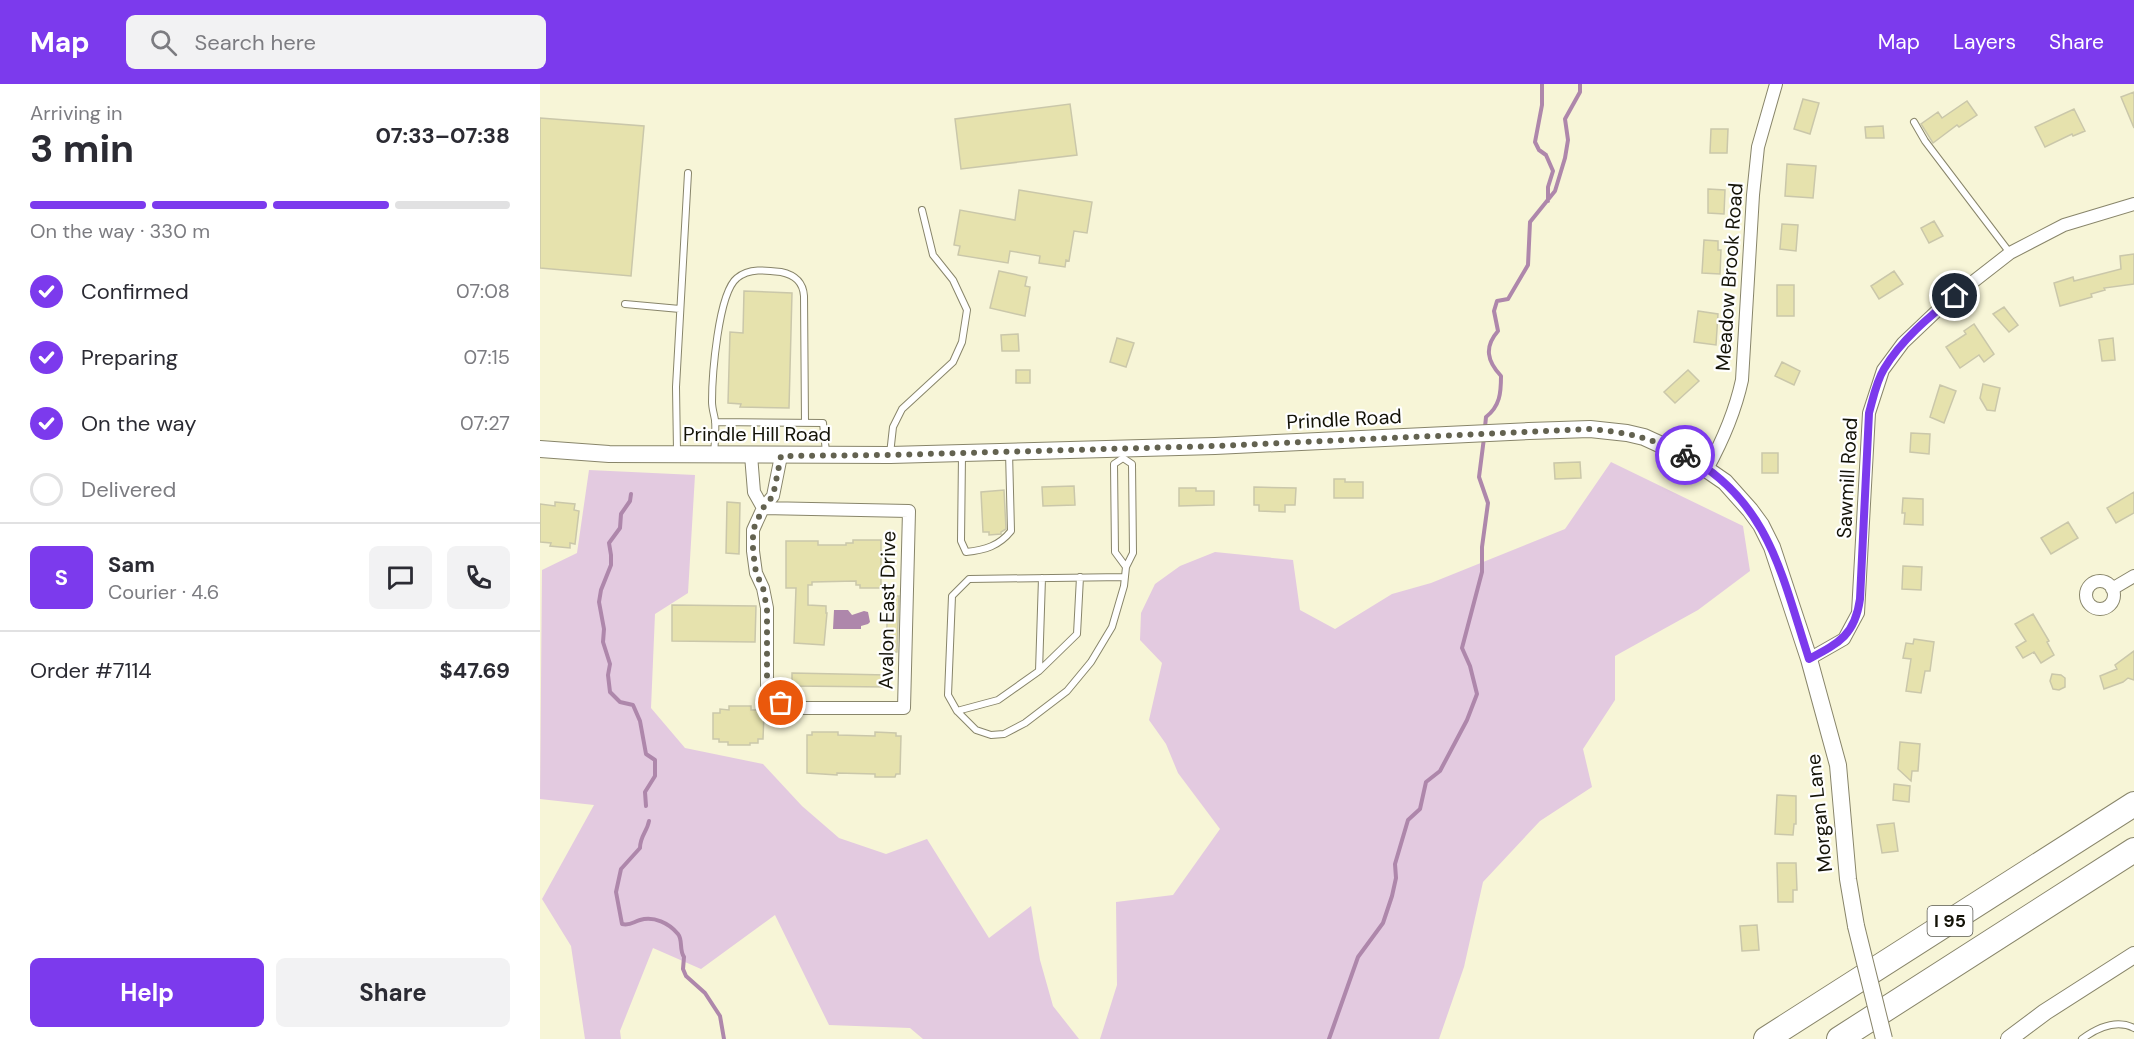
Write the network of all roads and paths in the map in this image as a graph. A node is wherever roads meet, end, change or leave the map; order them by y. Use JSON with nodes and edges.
{"nodes":[{"id":1,"x":1776,"y":84,"type":"edge"},
{"id":2,"x":1914,"y":122,"type":"dead end"},
{"id":3,"x":688,"y":173,"type":"dead end"},
{"id":4,"x":2134,"y":204,"type":"edge"},
{"id":5,"x":922,"y":210,"type":"dead end"},
{"id":6,"x":2010,"y":253,"type":"junction"},
{"id":7,"x":625,"y":304,"type":"dead end"},
{"id":8,"x":680,"y":309,"type":"junction"},
{"id":9,"x":715,"y":422,"type":"junction"},
{"id":10,"x":805,"y":423,"type":"junction"},
{"id":11,"x":540,"y":449,"type":"edge"},
{"id":12,"x":1009,"y":452,"type":"junction"},
{"id":13,"x":968,"y":453,"type":"junction"},
{"id":14,"x":1123,"y":453,"type":"junction"},
{"id":15,"x":677,"y":455,"type":"junction"},
{"id":16,"x":751,"y":455,"type":"junction"},
{"id":17,"x":827,"y":455,"type":"junction"},
{"id":18,"x":890,"y":455,"type":"junction"},
{"id":19,"x":714,"y":456,"type":"junction"},
{"id":20,"x":781,"y":456,"type":"junction"},
{"id":21,"x":1707,"y":469,"type":"junction"},
{"id":22,"x":763,"y":508,"type":"junction"},
{"id":23,"x":1126,"y":567,"type":"junction"},
{"id":24,"x":2134,"y":576,"type":"edge"},
{"id":25,"x":1080,"y":577,"type":"junction"},
{"id":26,"x":1125,"y":577,"type":"junction"},
{"id":27,"x":1042,"y":578,"type":"junction"},
{"id":28,"x":2112,"y":589,"type":"dead end"},
{"id":29,"x":1809,"y":659,"type":"junction"},
{"id":30,"x":1039,"y":672,"type":"junction"},
{"id":31,"x":957,"y":711,"type":"junction"},
{"id":32,"x":2134,"y":804,"type":"edge"},
{"id":33,"x":2134,"y":850,"type":"edge"},
{"id":34,"x":2134,"y":956,"type":"edge"},
{"id":35,"x":2134,"y":1028,"type":"edge"},
{"id":36,"x":1766,"y":1039,"type":"edge"},
{"id":37,"x":1839,"y":1039,"type":"edge"},
{"id":38,"x":1884,"y":1039,"type":"edge"},
{"id":39,"x":2009,"y":1039,"type":"edge"},
{"id":40,"x":2082,"y":1039,"type":"edge"}],
"edges":[{"from":1,"to":21,"type":"street","name":"Meadow Brook Road"},
{"from":2,"to":6,"type":"lane"},
{"from":3,"to":8,"type":"lane"},
{"from":4,"to":6,"type":"street","name":"Sawmill Road"},
{"from":5,"to":18,"type":"lane"},
{"from":6,"to":29,"type":"street","name":"Sawmill Road"},
{"from":7,"to":8,"type":"lane"},
{"from":8,"to":15,"type":"lane"},
{"from":9,"to":10,"type":"lane"},
{"from":9,"to":10,"type":"lane"},
{"from":9,"to":19,"type":"lane"},
{"from":10,"to":17,"type":"lane"},
{"from":11,"to":15,"type":"street","name":"Prindle Hill Road"},
{"from":12,"to":13,"type":"street","name":"Prindle Road"},
{"from":12,"to":13,"type":"lane"},
{"from":12,"to":14,"type":"street","name":"Prindle Road"},
{"from":13,"to":18,"type":"street","name":"Prindle Hill Road"},
{"from":14,"to":21,"type":"street","name":"Prindle Road"},
{"from":14,"to":23,"type":"lane"},
{"from":14,"to":23,"type":"lane"},
{"from":15,"to":19,"type":"street","name":"Prindle Hill Road"},
{"from":16,"to":19,"type":"street","name":"Prindle Hill Road"},
{"from":16,"to":20,"type":"street","name":"Prindle Hill Road"},
{"from":16,"to":22,"type":"street"},
{"from":17,"to":18,"type":"street","name":"Prindle Hill Road"},
{"from":17,"to":20,"type":"street","name":"Prindle Hill Road"},
{"from":20,"to":22,"type":"street","name":"Avalon East Drive"},
{"from":21,"to":29,"type":"street","name":"Morgan Lane"},
{"from":22,"to":22,"type":"street","name":"Avalon East Drive"},
{"from":23,"to":26,"type":"lane"},
{"from":24,"to":28,"type":"street"},
{"from":25,"to":26,"type":"lane"},
{"from":25,"to":27,"type":"lane"},
{"from":25,"to":30,"type":"lane"},
{"from":26,"to":31,"type":"lane"},
{"from":27,"to":30,"type":"lane"},
{"from":27,"to":31,"type":"lane"},
{"from":29,"to":38,"type":"street","name":"Morgan Lane","bridge":true},
{"from":30,"to":31,"type":"lane"},
{"from":32,"to":36,"type":"highway","number":"I 95"},
{"from":33,"to":37,"type":"highway","number":"I 95"},
{"from":34,"to":39,"type":"street"},
{"from":35,"to":40,"type":"lane"}]}
